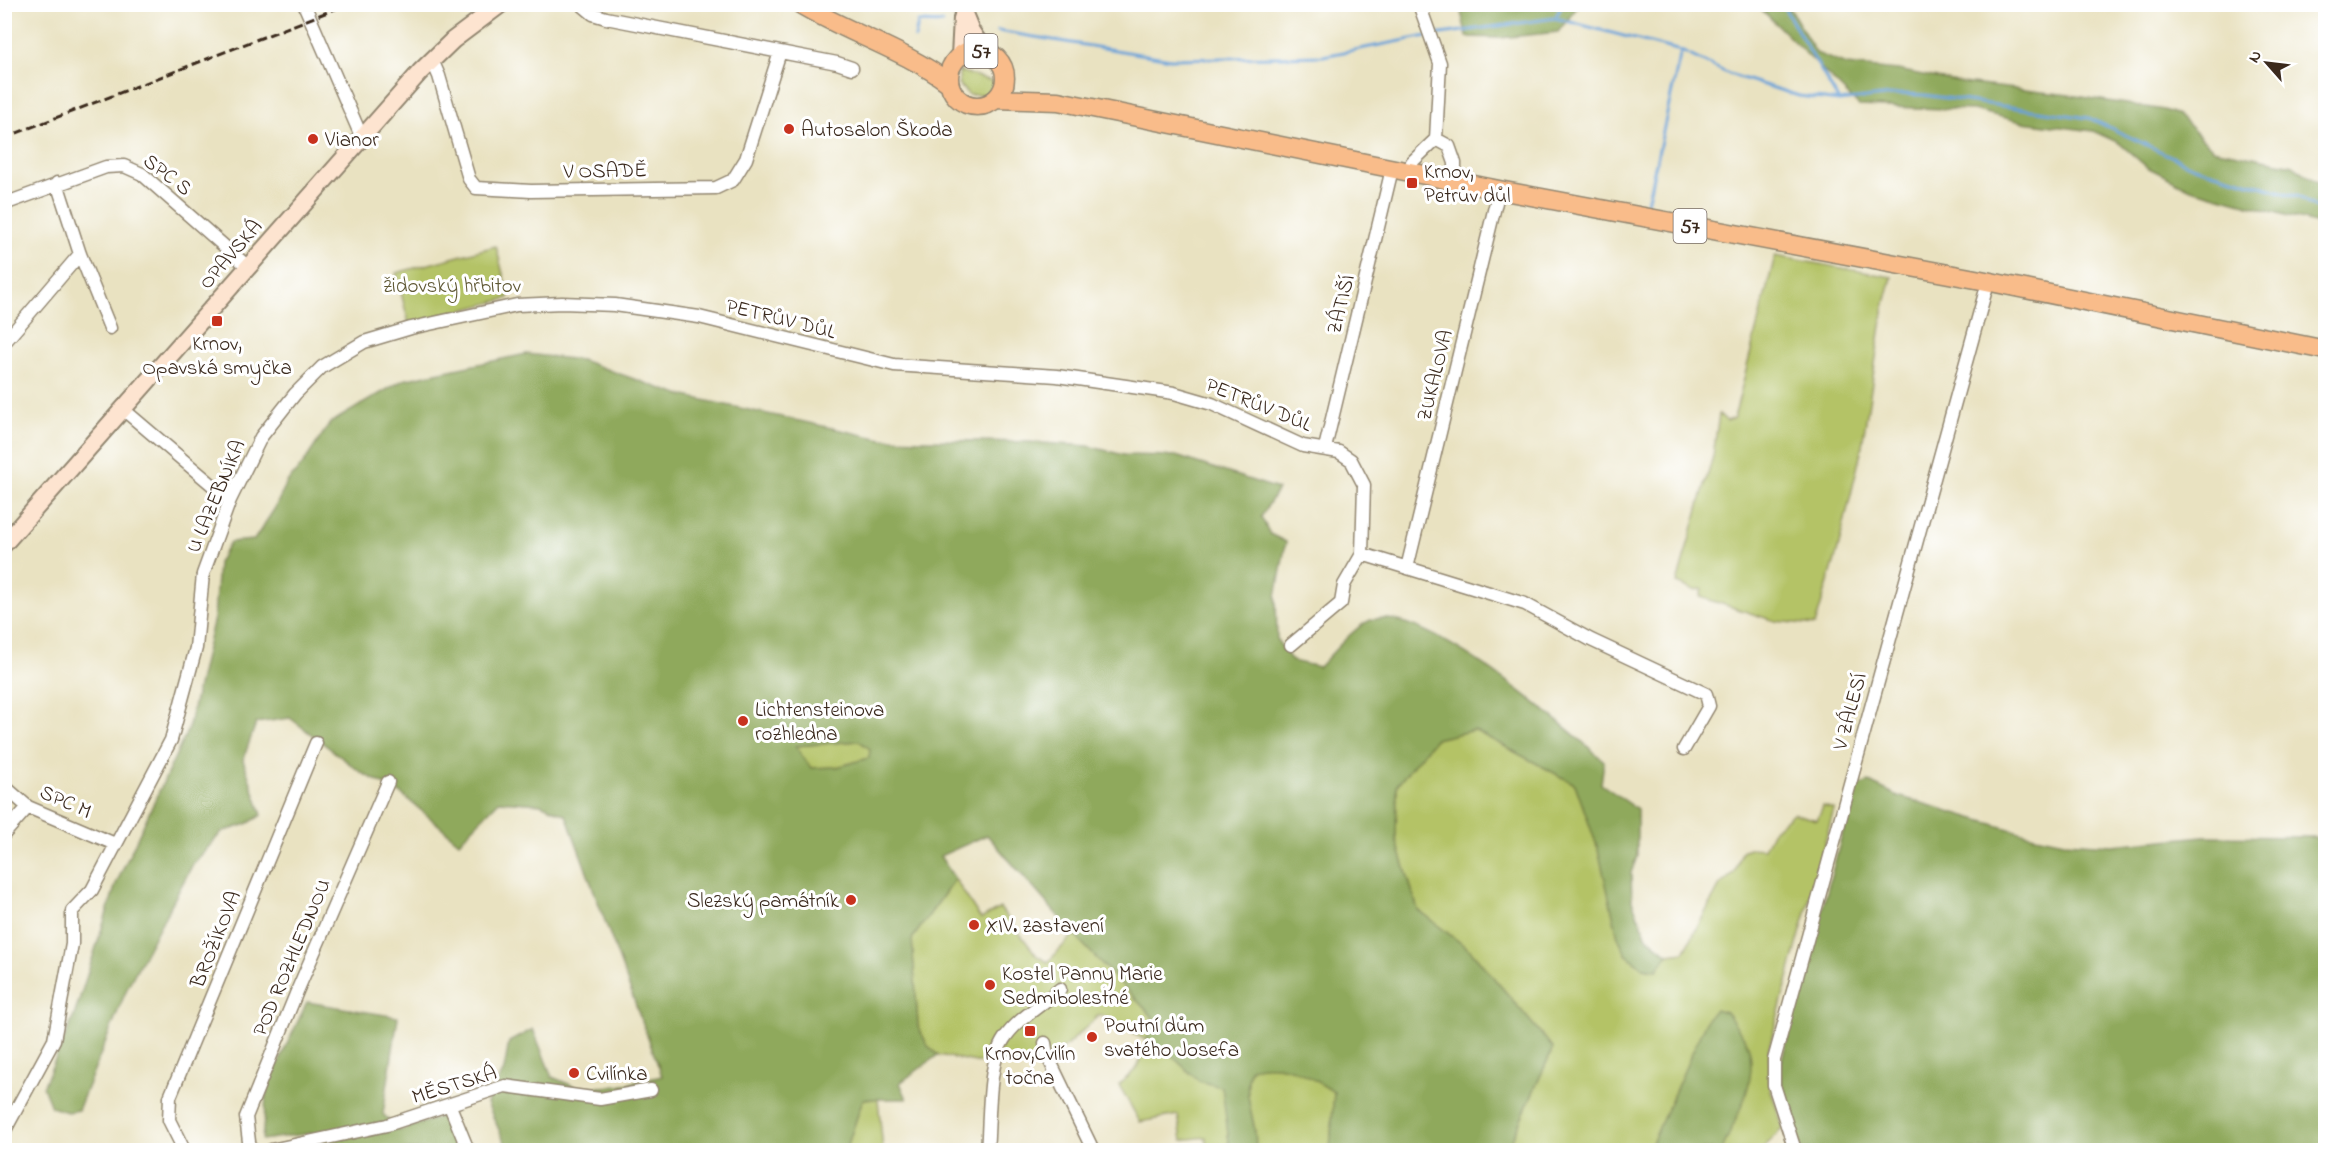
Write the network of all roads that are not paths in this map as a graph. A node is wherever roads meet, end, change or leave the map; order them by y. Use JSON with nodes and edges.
{"nodes":[{"id":1,"x":304,"y":4,"type":"edge"},
{"id":2,"x":501,"y":4,"type":"edge"},
{"id":3,"x":581,"y":4,"type":"edge"},
{"id":4,"x":800,"y":4,"type":"edge"},
{"id":5,"x":1419,"y":4,"type":"edge"},
{"id":6,"x":961,"y":8,"type":"edge"},
{"id":7,"x":984,"y":51,"type":"junction"},
{"id":8,"x":780,"y":52,"type":"junction"},
{"id":9,"x":903,"y":55,"type":"junction"},
{"id":10,"x":958,"y":57,"type":"junction"},
{"id":11,"x":432,"y":60,"type":"junction"},
{"id":12,"x":852,"y":68,"type":"dead end"},
{"id":13,"x":1005,"y":76,"type":"junction"},
{"id":14,"x":949,"y":83,"type":"junction"},
{"id":15,"x":996,"y":99,"type":"junction"},
{"id":16,"x":1058,"y":101,"type":"junction"},
{"id":17,"x":362,"y":138,"type":"junction"},
{"id":18,"x":1436,"y":139,"type":"junction"},
{"id":19,"x":1401,"y":171,"type":"junction"},
{"id":20,"x":1455,"y":182,"type":"junction"},
{"id":21,"x":57,"y":183,"type":"junction"},
{"id":22,"x":1499,"y":190,"type":"junction"},
{"id":23,"x":4,"y":204,"type":"edge"},
{"id":24,"x":80,"y":254,"type":"junction"},
{"id":25,"x":248,"y":267,"type":"junction"},
{"id":26,"x":1988,"y":282,"type":"junction"},
{"id":27,"x":517,"y":304,"type":"joint"},
{"id":28,"x":110,"y":328,"type":"dead end"},
{"id":29,"x":4,"y":344,"type":"edge"},
{"id":30,"x":2325,"y":350,"type":"edge"},
{"id":31,"x":124,"y":410,"type":"junction"},
{"id":32,"x":1325,"y":448,"type":"junction"},
{"id":33,"x":230,"y":500,"type":"junction"},
{"id":34,"x":4,"y":544,"type":"edge"},
{"id":35,"x":1362,"y":554,"type":"junction"},
{"id":36,"x":1407,"y":568,"type":"junction"},
{"id":37,"x":1291,"y":645,"type":"dead end"},
{"id":38,"x":316,"y":744,"type":"dead end"},
{"id":39,"x":1684,"y":749,"type":"dead end"},
{"id":40,"x":388,"y":782,"type":"dead end"},
{"id":41,"x":4,"y":786,"type":"edge"},
{"id":42,"x":28,"y":807,"type":"junction"},
{"id":43,"x":4,"y":834,"type":"edge"},
{"id":44,"x":115,"y":844,"type":"junction"},
{"id":45,"x":1060,"y":989,"type":"dead end"},
{"id":46,"x":1045,"y":1043,"type":"dead end"},
{"id":47,"x":651,"y":1090,"type":"dead end"},
{"id":48,"x":450,"y":1106,"type":"junction"},
{"id":49,"x":6,"y":1126,"type":"edge"},
{"id":50,"x":184,"y":1150,"type":"edge"},
{"id":51,"x":250,"y":1150,"type":"edge"},
{"id":52,"x":272,"y":1150,"type":"edge"},
{"id":53,"x":468,"y":1150,"type":"edge"},
{"id":54,"x":987,"y":1150,"type":"edge"},
{"id":55,"x":1093,"y":1150,"type":"edge"},
{"id":56,"x":1795,"y":1150,"type":"edge"}],
"edges":[{"from":1,"to":17,"type":"street"},
{"from":2,"to":11,"type":"main road","name":"OPAVSKÁ"},
{"from":3,"to":8,"type":"street"},
{"from":4,"to":9,"type":"main road","number":"57"},
{"from":5,"to":18,"type":"street"},
{"from":6,"to":7,"type":"main road"},
{"from":6,"to":10,"type":"main road"},
{"from":7,"to":10,"type":"main road","number":"57"},
{"from":7,"to":13,"type":"main road","number":"57"},
{"from":8,"to":11,"type":"street","name":"V OSADĚ"},
{"from":8,"to":12,"type":"street"},
{"from":9,"to":10,"type":"main road","number":"57"},
{"from":9,"to":14,"type":"main road","number":"57"},
{"from":10,"to":14,"type":"main road","number":"57"},
{"from":11,"to":17,"type":"main road","name":"OPAVSKÁ"},
{"from":13,"to":15,"type":"main road","number":"57"},
{"from":13,"to":16,"type":"main road","number":"57"},
{"from":14,"to":15,"type":"main road","number":"57"},
{"from":15,"to":16,"type":"main road","number":"57"},
{"from":16,"to":19,"type":"main road","number":"57"},
{"from":17,"to":25,"type":"main road","name":"OPAVSKÁ"},
{"from":18,"to":19,"type":"street"},
{"from":18,"to":20,"type":"street"},
{"from":19,"to":20,"type":"main road","number":"57"},
{"from":19,"to":32,"type":"street","name":"ZÁTIŠÍ"},
{"from":20,"to":22,"type":"main road","number":"57"},
{"from":21,"to":23,"type":"street","name":"SPC S"},
{"from":21,"to":24,"type":"street"},
{"from":21,"to":25,"type":"street","name":"SPC S"},
{"from":22,"to":26,"type":"main road","number":"57"},
{"from":22,"to":36,"type":"street","name":"ZUKALOVA"},
{"from":24,"to":28,"type":"street"},
{"from":24,"to":29,"type":"street"},
{"from":25,"to":31,"type":"main road","name":"OPAVSKÁ"},
{"from":26,"to":30,"type":"main road","number":"57"},
{"from":26,"to":56,"type":"street","name":"V ZÁLESÍ"},
{"from":27,"to":32,"type":"street","name":"PETRŮV DŮL"},
{"from":27,"to":33,"type":"street","name":"U LAZEBNÍKA"},
{"from":31,"to":33,"type":"street"},
{"from":31,"to":34,"type":"main road","name":"OPAVSKÁ"},
{"from":32,"to":35,"type":"street","name":"PETRŮV DŮL"},
{"from":33,"to":44,"type":"street","name":"U LAZEBNÍKA"},
{"from":35,"to":36,"type":"street"},
{"from":35,"to":37,"type":"street"},
{"from":36,"to":39,"type":"street"},
{"from":38,"to":50,"type":"street","name":"BROŽÍKOVA"},
{"from":40,"to":51,"type":"street","name":"POD ROZHLEDNOU"},
{"from":41,"to":42,"type":"street","name":"SPC M"},
{"from":42,"to":43,"type":"street"},
{"from":42,"to":44,"type":"street","name":"SPC M"},
{"from":44,"to":49,"type":"street","name":"U LAZEBNÍKA"},
{"from":45,"to":54,"type":"street"},
{"from":46,"to":55,"type":"street"},
{"from":47,"to":48,"type":"street","name":"MĚSTSKÁ"},
{"from":48,"to":52,"type":"street","name":"MĚSTSKÁ"},
{"from":48,"to":53,"type":"street"}]}
